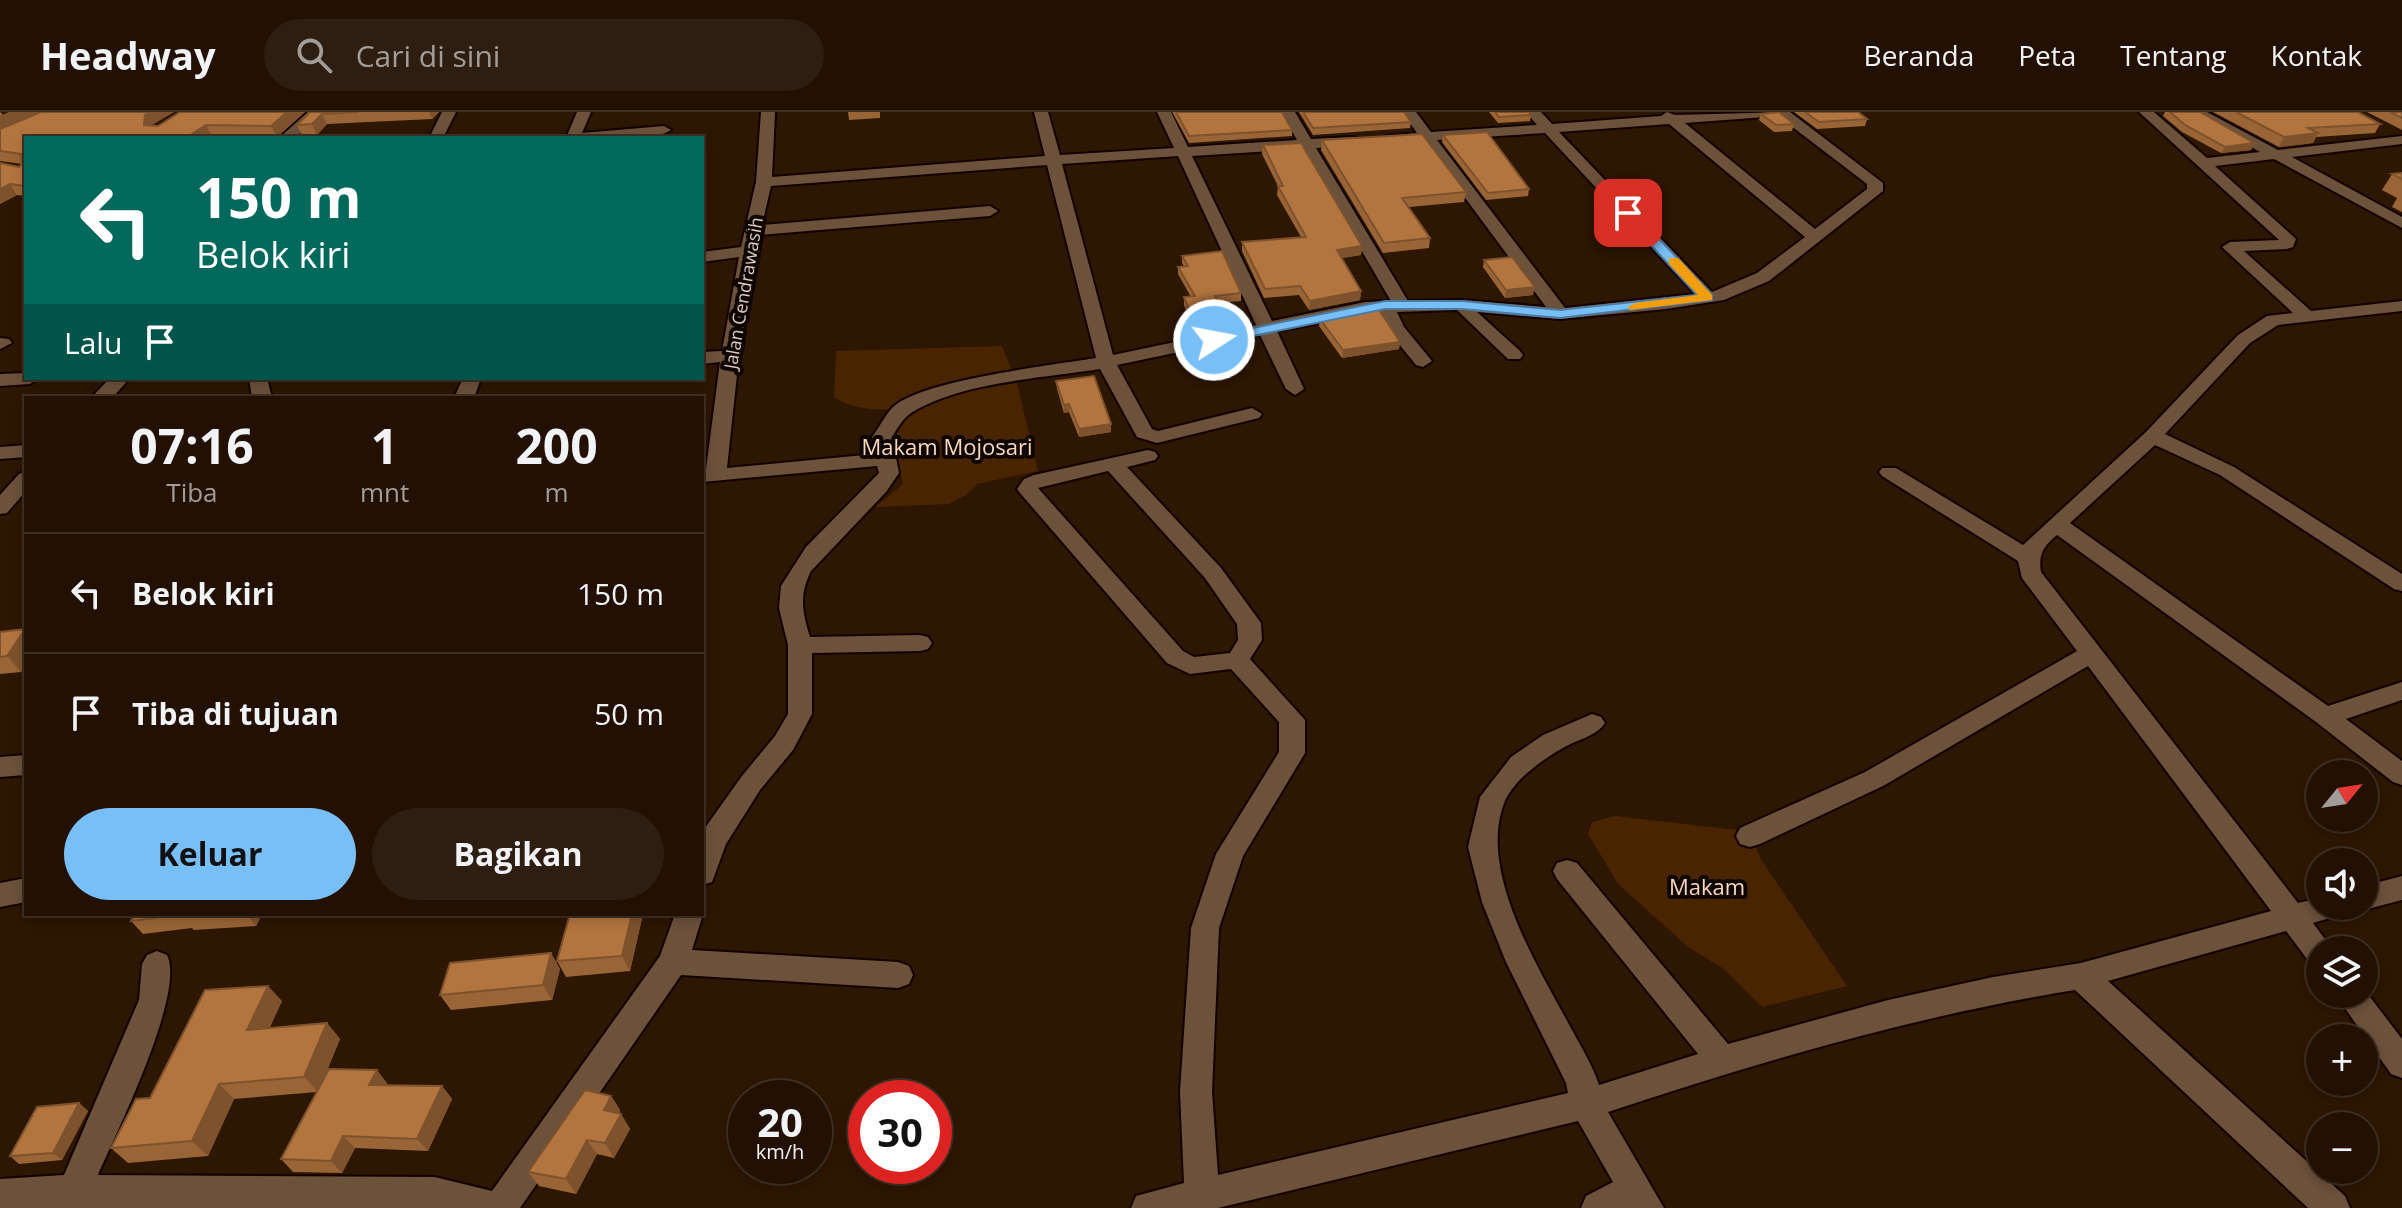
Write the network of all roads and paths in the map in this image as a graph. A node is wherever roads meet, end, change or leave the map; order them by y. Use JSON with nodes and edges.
{"nodes":[{"id":1,"x":316,"y":112,"type":"edge"},
{"id":2,"x":449,"y":112,"type":"edge"},
{"id":3,"x":584,"y":112,"type":"edge"},
{"id":4,"x":768,"y":112,"type":"edge"},
{"id":5,"x":778,"y":112,"type":"edge"},
{"id":6,"x":1041,"y":112,"type":"edge"},
{"id":7,"x":1164,"y":112,"type":"edge"},
{"id":8,"x":1288,"y":112,"type":"edge"},
{"id":9,"x":1409,"y":112,"type":"edge"},
{"id":10,"x":1533,"y":112,"type":"edge"},
{"id":11,"x":1780,"y":112,"type":"edge"},
{"id":12,"x":2146,"y":112,"type":"edge"},
{"id":13,"x":2197,"y":112,"type":"edge"},
{"id":14,"x":1669,"y":117,"type":"edge"},
{"id":15,"x":2376,"y":126,"type":"edge"},
{"id":16,"x":1548,"y":128,"type":"junction"},
{"id":17,"x":664,"y":130,"type":"dead end"},
{"id":18,"x":288,"y":136,"type":"edge"},
{"id":19,"x":437,"y":136,"type":"edge"},
{"id":20,"x":575,"y":136,"type":"edge"},
{"id":21,"x":596,"y":136,"type":"edge"},
{"id":22,"x":1429,"y":136,"type":"junction"},
{"id":23,"x":2402,"y":139,"type":"edge"},
{"id":24,"x":1308,"y":144,"type":"junction"},
{"id":25,"x":1183,"y":152,"type":"junction"},
{"id":26,"x":2276,"y":155,"type":"junction"},
{"id":27,"x":1052,"y":159,"type":"junction"},
{"id":28,"x":2205,"y":163,"type":"junction"},
{"id":29,"x":764,"y":182,"type":"junction"},
{"id":30,"x":990,"y":211,"type":"dead end"},
{"id":31,"x":2402,"y":223,"type":"edge"},
{"id":32,"x":752,"y":231,"type":"junction"},
{"id":33,"x":1814,"y":236,"type":"junction"},
{"id":34,"x":748,"y":251,"type":"junction"},
{"id":35,"x":704,"y":257,"type":"edge"},
{"id":36,"x":1707,"y":297,"type":"junction"},
{"id":37,"x":1393,"y":305,"type":"junction"},
{"id":38,"x":1462,"y":305,"type":"junction"},
{"id":39,"x":2402,"y":306,"type":"edge"},
{"id":40,"x":1560,"y":314,"type":"junction"},
{"id":41,"x":2305,"y":314,"type":"junction"},
{"id":42,"x":1266,"y":330,"type":"junction"},
{"id":43,"x":1514,"y":355,"type":"dead end"},
{"id":44,"x":730,"y":356,"type":"junction"},
{"id":45,"x":704,"y":358,"type":"edge"},
{"id":46,"x":1423,"y":361,"type":"dead end"},
{"id":47,"x":1106,"y":362,"type":"junction"},
{"id":48,"x":24,"y":378,"type":"edge"},
{"id":49,"x":0,"y":380,"type":"edge"},
{"id":50,"x":119,"y":380,"type":"edge"},
{"id":51,"x":1295,"y":389,"type":"dead end"},
{"id":52,"x":103,"y":396,"type":"edge"},
{"id":53,"x":1252,"y":414,"type":"dead end"},
{"id":54,"x":2153,"y":436,"type":"junction"},
{"id":55,"x":24,"y":451,"type":"edge"},
{"id":56,"x":0,"y":453,"type":"edge"},
{"id":57,"x":1148,"y":456,"type":"dead end"},
{"id":58,"x":885,"y":459,"type":"junction"},
{"id":59,"x":1112,"y":463,"type":"junction"},
{"id":60,"x":1889,"y":472,"type":"dead end"},
{"id":61,"x":709,"y":476,"type":"edge"},
{"id":62,"x":24,"y":480,"type":"edge"},
{"id":63,"x":0,"y":508,"type":"edge"},
{"id":64,"x":2057,"y":524,"type":"junction"},
{"id":65,"x":2027,"y":557,"type":"junction"},
{"id":66,"x":2402,"y":584,"type":"edge"},
{"id":67,"x":920,"y":643,"type":"dead end"},
{"id":68,"x":800,"y":645,"type":"junction"},
{"id":69,"x":2092,"y":653,"type":"junction"},
{"id":70,"x":1237,"y":660,"type":"junction"},
{"id":71,"x":2402,"y":691,"type":"edge"},
{"id":72,"x":2325,"y":716,"type":"junction"},
{"id":73,"x":1592,"y":723,"type":"dead end"},
{"id":74,"x":24,"y":765,"type":"edge"},
{"id":75,"x":0,"y":767,"type":"edge"},
{"id":76,"x":2402,"y":775,"type":"edge"},
{"id":77,"x":1750,"y":836,"type":"dead end"},
{"id":78,"x":707,"y":842,"type":"edge"},
{"id":79,"x":1567,"y":871,"type":"dead end"},
{"id":80,"x":2402,"y":888,"type":"edge"},
{"id":81,"x":24,"y":890,"type":"edge"},
{"id":82,"x":2378,"y":894,"type":"edge"},
{"id":83,"x":0,"y":895,"type":"edge"},
{"id":84,"x":2306,"y":913,"type":"edge"},
{"id":85,"x":688,"y":916,"type":"edge"},
{"id":86,"x":2292,"y":917,"type":"junction"},
{"id":87,"x":2306,"y":936,"type":"edge"},
{"id":88,"x":673,"y":962,"type":"junction"},
{"id":89,"x":157,"y":964,"type":"dead end"},
{"id":90,"x":898,"y":975,"type":"dead end"},
{"id":91,"x":2081,"y":976,"type":"junction"},
{"id":92,"x":2360,"y":1008,"type":"edge"},
{"id":93,"x":1722,"y":1060,"type":"junction"},
{"id":94,"x":2402,"y":1064,"type":"edge"},
{"id":95,"x":1586,"y":1104,"type":"junction"},
{"id":96,"x":74,"y":1191,"type":"junction"},
{"id":97,"x":1202,"y":1195,"type":"junction"},
{"id":98,"x":0,"y":1196,"type":"edge"},
{"id":99,"x":1642,"y":1198,"type":"edge"},
{"id":100,"x":497,"y":1208,"type":"edge"},
{"id":101,"x":1148,"y":1208,"type":"edge"},
{"id":102,"x":1598,"y":1208,"type":"edge"},
{"id":103,"x":2333,"y":1208,"type":"edge"}],
"edges":[{"from":1,"to":18,"type":"street"},
{"from":2,"to":19,"type":"street"},
{"from":3,"to":20,"type":"street"},
{"from":4,"to":5,"type":"street"},
{"from":4,"to":29,"type":"street","name":"Jalan Cendrawasih"},
{"from":6,"to":27,"type":"street"},
{"from":7,"to":25,"type":"street"},
{"from":8,"to":24,"type":"street"},
{"from":9,"to":22,"type":"street"},
{"from":10,"to":16,"type":"street"},
{"from":11,"to":14,"type":"street"},
{"from":11,"to":33,"type":"street"},
{"from":12,"to":28,"type":"street"},
{"from":13,"to":26,"type":"street"},
{"from":14,"to":16,"type":"street"},
{"from":14,"to":33,"type":"street"},
{"from":15,"to":23,"type":"street"},
{"from":16,"to":22,"type":"street"},
{"from":16,"to":36,"type":"street"},
{"from":17,"to":21,"type":"street"},
{"from":22,"to":24,"type":"street"},
{"from":22,"to":40,"type":"street"},
{"from":23,"to":26,"type":"street"},
{"from":24,"to":25,"type":"street"},
{"from":24,"to":37,"type":"street"},
{"from":25,"to":27,"type":"street"},
{"from":25,"to":42,"type":"street"},
{"from":26,"to":28,"type":"street"},
{"from":26,"to":31,"type":"street"},
{"from":27,"to":29,"type":"street"},
{"from":27,"to":47,"type":"street"},
{"from":28,"to":41,"type":"street"},
{"from":29,"to":32,"type":"street","name":"Jalan Cendrawasih"},
{"from":30,"to":32,"type":"street"},
{"from":32,"to":34,"type":"street","name":"Jalan Cendrawasih"},
{"from":33,"to":36,"type":"street"},
{"from":34,"to":35,"type":"street"},
{"from":34,"to":44,"type":"street","name":"Jalan Cendrawasih"},
{"from":36,"to":40,"type":"street"},
{"from":37,"to":38,"type":"street"},
{"from":37,"to":42,"type":"street"},
{"from":37,"to":46,"type":"street"},
{"from":38,"to":40,"type":"street"},
{"from":38,"to":43,"type":"street"},
{"from":39,"to":41,"type":"street"},
{"from":41,"to":54,"type":"street"},
{"from":42,"to":47,"type":"street"},
{"from":42,"to":51,"type":"street"},
{"from":44,"to":45,"type":"street"},
{"from":44,"to":61,"type":"street","name":"Jalan Cendrawasih"},
{"from":47,"to":53,"type":"street"},
{"from":47,"to":58,"type":"street"},
{"from":48,"to":49,"type":"street"},
{"from":50,"to":52,"type":"street"},
{"from":54,"to":64,"type":"street"},
{"from":54,"to":66,"type":"street"},
{"from":55,"to":56,"type":"street"},
{"from":57,"to":59,"type":"street"},
{"from":58,"to":61,"type":"street"},
{"from":58,"to":68,"type":"street"},
{"from":59,"to":70,"type":"street"},
{"from":59,"to":70,"type":"street"},
{"from":60,"to":65,"type":"street"},
{"from":62,"to":63,"type":"street"},
{"from":64,"to":65,"type":"street"},
{"from":64,"to":72,"type":"street"},
{"from":65,"to":69,"type":"street"},
{"from":67,"to":68,"type":"street"},
{"from":68,"to":78,"type":"street"},
{"from":69,"to":77,"type":"street"},
{"from":69,"to":86,"type":"street"},
{"from":70,"to":97,"type":"street"},
{"from":71,"to":72,"type":"street"},
{"from":72,"to":76,"type":"street"},
{"from":73,"to":95,"type":"street"},
{"from":74,"to":75,"type":"street"},
{"from":79,"to":93,"type":"street"},
{"from":80,"to":82,"type":"street"},
{"from":81,"to":83,"type":"street"},
{"from":84,"to":86,"type":"street"},
{"from":85,"to":88,"type":"street"},
{"from":86,"to":87,"type":"street"},
{"from":86,"to":91,"type":"street"},
{"from":88,"to":90,"type":"street"},
{"from":88,"to":100,"type":"street"},
{"from":89,"to":96,"type":"street"},
{"from":91,"to":93,"type":"street"},
{"from":91,"to":103,"type":"street"},
{"from":92,"to":94,"type":"street"},
{"from":93,"to":95,"type":"street"},
{"from":95,"to":97,"type":"street"},
{"from":95,"to":99,"type":"street"},
{"from":96,"to":98,"type":"street"},
{"from":96,"to":100,"type":"street"},
{"from":97,"to":101,"type":"street"},
{"from":99,"to":102,"type":"street"}]}
